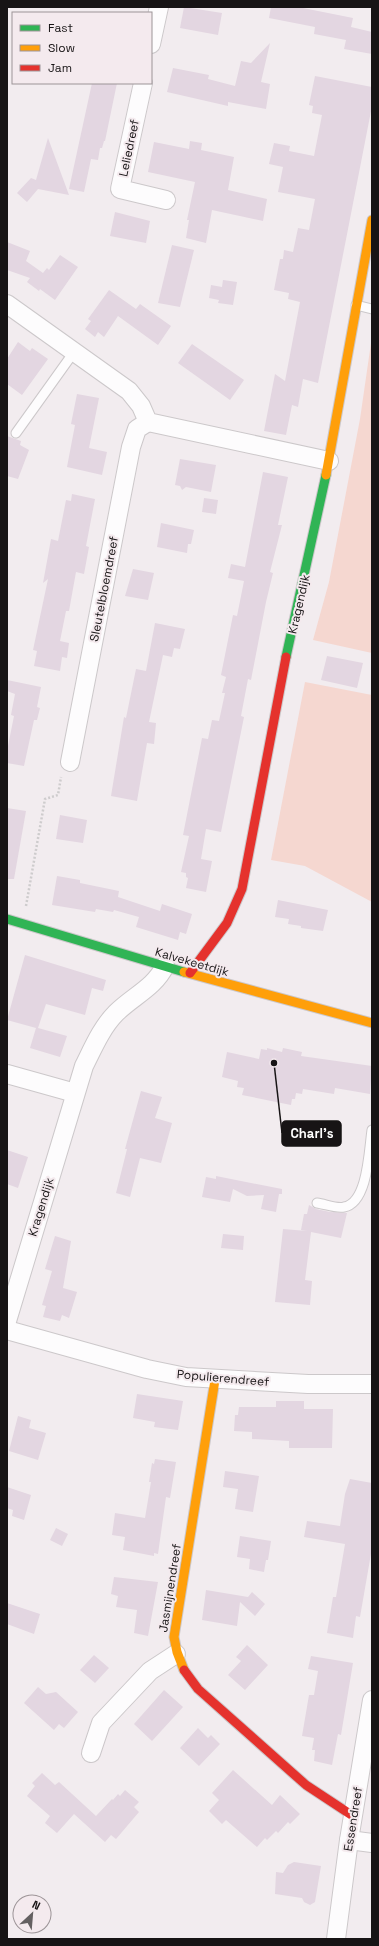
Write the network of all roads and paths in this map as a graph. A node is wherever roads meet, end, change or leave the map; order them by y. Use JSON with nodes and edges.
{"nodes":[{"id":1,"x":159,"y":7,"type":"edge"},
{"id":2,"x":152,"y":39,"type":"edge"},
{"id":3,"x":143,"y":84,"type":"edge"},
{"id":4,"x":166,"y":200,"type":"dead end"},
{"id":5,"x":372,"y":220,"type":"edge"},
{"id":6,"x":7,"y":304,"type":"edge"},
{"id":7,"x":356,"y":305,"type":"junction"},
{"id":8,"x":372,"y":309,"type":"edge"},
{"id":9,"x":74,"y":352,"type":"junction"},
{"id":10,"x":148,"y":422,"type":"junction"},
{"id":11,"x":16,"y":433,"type":"dead end"},
{"id":12,"x":329,"y":461,"type":"junction"},
{"id":13,"x":70,"y":762,"type":"joint"},
{"id":14,"x":7,"y":919,"type":"edge"},
{"id":15,"x":23,"y":925,"type":"junction"},
{"id":16,"x":165,"y":966,"type":"junction"},
{"id":17,"x":190,"y":973,"type":"junction"},
{"id":18,"x":372,"y":1023,"type":"edge"},
{"id":19,"x":7,"y":1074,"type":"edge"},
{"id":20,"x":75,"y":1093,"type":"junction"},
{"id":21,"x":372,"y":1130,"type":"edge"},
{"id":22,"x":317,"y":1203,"type":"dead end"},
{"id":23,"x":12,"y":1286,"type":"edge"},
{"id":24,"x":7,"y":1321,"type":"edge"},
{"id":25,"x":7,"y":1330,"type":"edge"},
{"id":26,"x":215,"y":1380,"type":"junction"},
{"id":27,"x":372,"y":1384,"type":"edge"},
{"id":28,"x":176,"y":1654,"type":"junction"},
{"id":29,"x":372,"y":1700,"type":"edge"},
{"id":30,"x":91,"y":1753,"type":"dead end"},
{"id":31,"x":353,"y":1816,"type":"junction"},
{"id":32,"x":349,"y":1840,"type":"junction"},
{"id":33,"x":372,"y":1843,"type":"edge"},
{"id":34,"x":336,"y":1939,"type":"edge"}],
"edges":[{"from":1,"to":2,"type":"street"},
{"from":3,"to":4,"type":"street","name":"Leliedreef"},
{"from":5,"to":7,"type":"street","name":"Kragendijk"},
{"from":6,"to":9,"type":"street"},
{"from":7,"to":8,"type":"lane"},
{"from":7,"to":12,"type":"street","name":"Kragendijk"},
{"from":9,"to":10,"type":"street"},
{"from":9,"to":11,"type":"lane"},
{"from":10,"to":12,"type":"street"},
{"from":10,"to":13,"type":"street","name":"Sleutelbloemdreef"},
{"from":12,"to":17,"type":"street","name":"Kragendijk"},
{"from":13,"to":15,"type":"path"},
{"from":14,"to":15,"type":"street","name":"Kalvekeetdijk"},
{"from":15,"to":16,"type":"street","name":"Kalvekeetdijk"},
{"from":16,"to":17,"type":"street","name":"Kalvekeetdijk"},
{"from":16,"to":20,"type":"street","name":"Kragendijk"},
{"from":17,"to":18,"type":"street","name":"Kalvekeetdijk"},
{"from":19,"to":20,"type":"street"},
{"from":20,"to":23,"type":"street","name":"Kragendijk"},
{"from":21,"to":22,"type":"lane"},
{"from":23,"to":24,"type":"street","name":"Kragendijk"},
{"from":25,"to":26,"type":"street","name":"Populierendreef"},
{"from":26,"to":27,"type":"street","name":"Populierendreef"},
{"from":26,"to":28,"type":"street","name":"Jasmijnendreef"},
{"from":28,"to":30,"type":"street"},
{"from":28,"to":31,"type":"street","name":"Jasmijnendreef"},
{"from":29,"to":31,"type":"street","name":"Essendreef"},
{"from":31,"to":32,"type":"street","name":"Essendreef"},
{"from":32,"to":33,"type":"street"},
{"from":32,"to":34,"type":"street","name":"Essendreef"}]}
